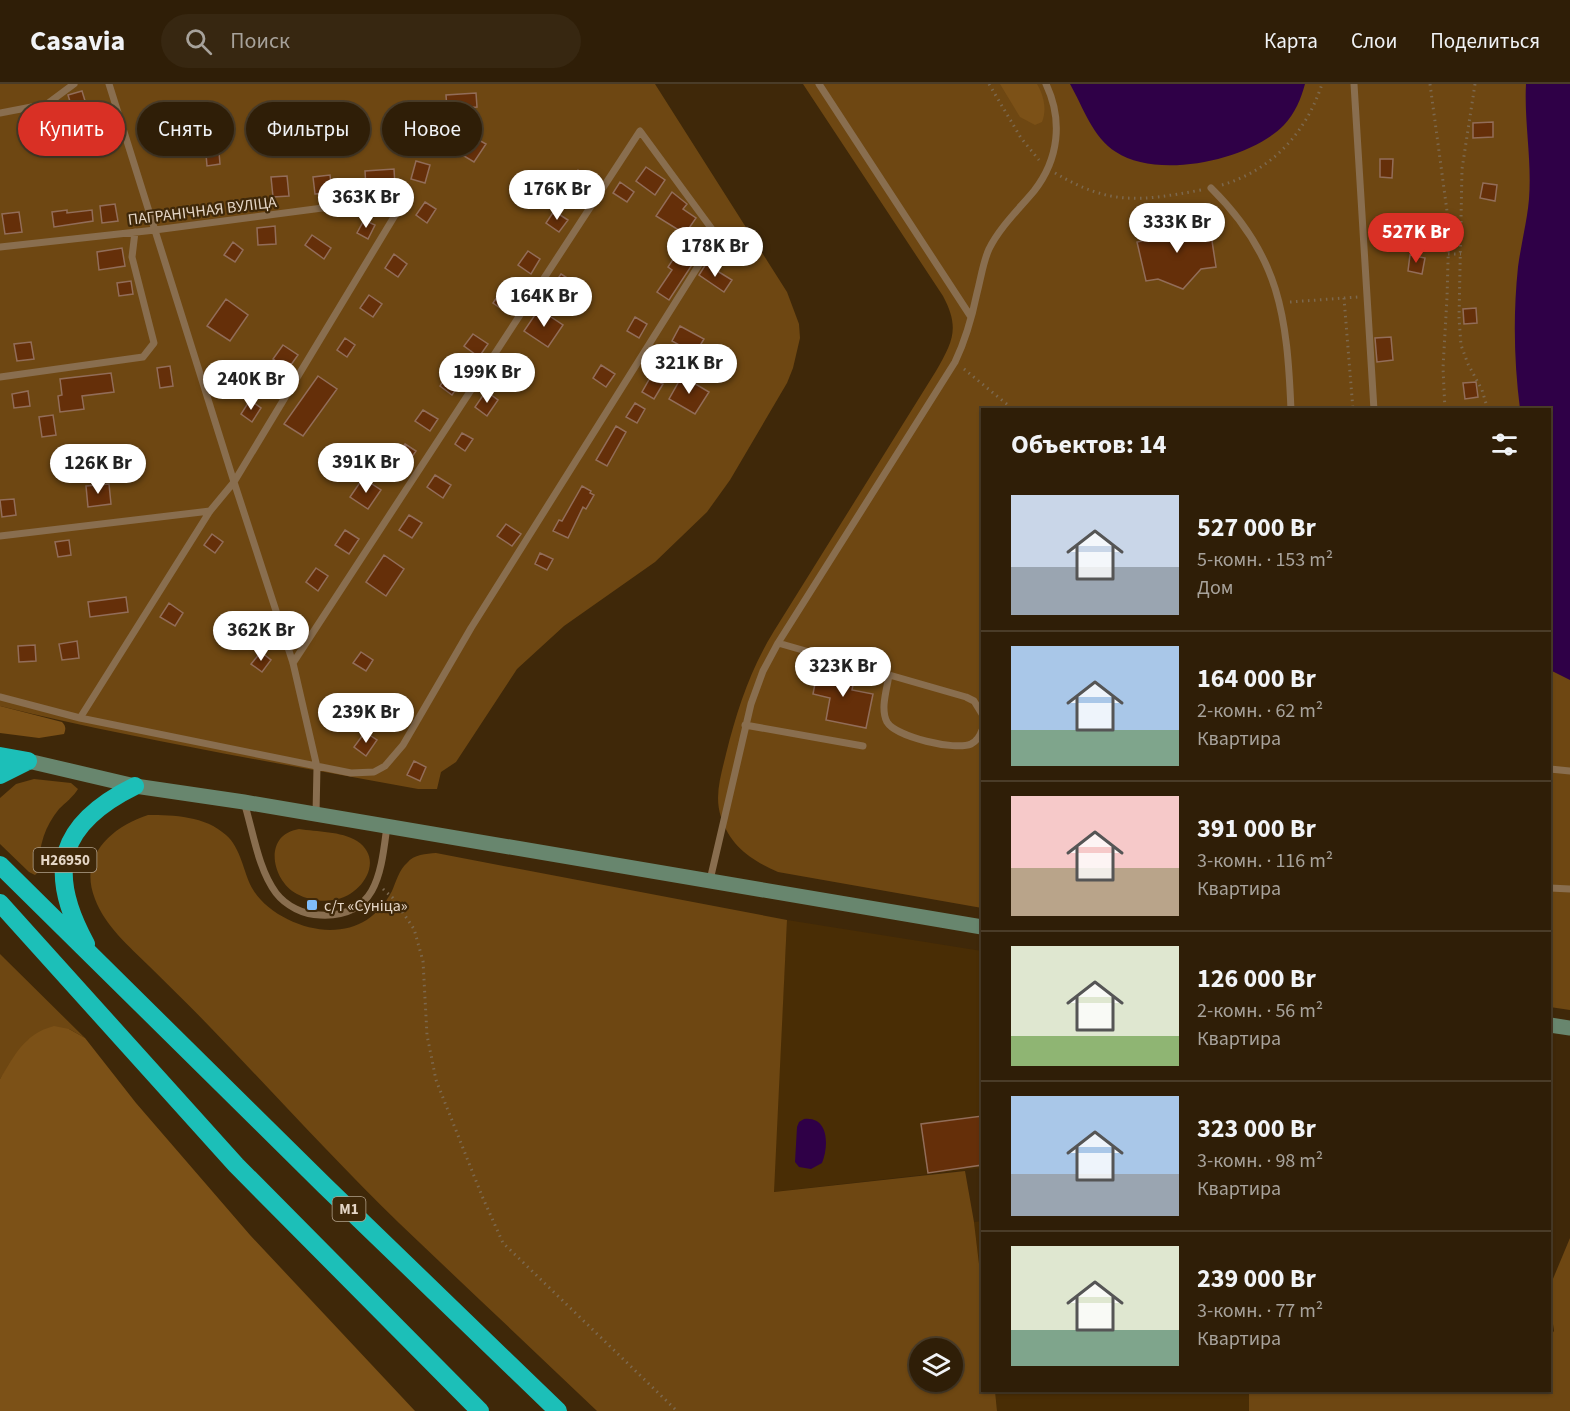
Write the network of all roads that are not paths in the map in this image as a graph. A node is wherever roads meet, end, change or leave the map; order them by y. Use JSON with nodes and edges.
{"nodes":[{"id":1,"x":74,"y":84,"type":"edge"},
{"id":2,"x":109,"y":84,"type":"edge"},
{"id":3,"x":819,"y":84,"type":"edge"},
{"id":4,"x":1046,"y":84,"type":"edge"},
{"id":5,"x":1354,"y":84,"type":"edge"},
{"id":6,"x":0,"y":113,"type":"edge"},
{"id":7,"x":1211,"y":188,"type":"road end"},
{"id":8,"x":155,"y":230,"type":"junction"},
{"id":9,"x":135,"y":232,"type":"junction"},
{"id":10,"x":0,"y":247,"type":"edge"},
{"id":11,"x":971,"y":317,"type":"junction"},
{"id":12,"x":0,"y":377,"type":"edge"},
{"id":13,"x":1291,"y":408,"type":"edge"},
{"id":14,"x":1374,"y":408,"type":"edge"},
{"id":15,"x":234,"y":482,"type":"junction"},
{"id":16,"x":210,"y":511,"type":"junction"},
{"id":17,"x":0,"y":536,"type":"edge"},
{"id":18,"x":778,"y":643,"type":"junction"},
{"id":19,"x":293,"y":663,"type":"junction"},
{"id":20,"x":889,"y":675,"type":"junction"},
{"id":21,"x":0,"y":697,"type":"edge"},
{"id":22,"x":981,"y":712,"type":"edge"},
{"id":23,"x":80,"y":718,"type":"junction"},
{"id":24,"x":745,"y":725,"type":"junction"},
{"id":25,"x":981,"y":732,"type":"edge"},
{"id":26,"x":863,"y":746,"type":"dead end"},
{"id":27,"x":0,"y":756,"type":"edge"},
{"id":28,"x":28,"y":761,"type":"junction"},
{"id":29,"x":317,"y":767,"type":"junction"},
{"id":30,"x":1551,"y":769,"type":"edge"},
{"id":31,"x":1570,"y":771,"type":"edge"},
{"id":32,"x":0,"y":775,"type":"edge"},
{"id":33,"x":135,"y":786,"type":"junction"},
{"id":34,"x":244,"y":802,"type":"junction"},
{"id":35,"x":316,"y":814,"type":"junction"},
{"id":36,"x":387,"y":826,"type":"junction"},
{"id":37,"x":0,"y":865,"type":"edge"},
{"id":38,"x":710,"y":880,"type":"junction"},
{"id":39,"x":1551,"y":888,"type":"edge"},
{"id":40,"x":1570,"y":890,"type":"edge"},
{"id":41,"x":0,"y":903,"type":"edge"},
{"id":42,"x":981,"y":927,"type":"edge"},
{"id":43,"x":94,"y":959,"type":"junction"},
{"id":44,"x":1551,"y":1025,"type":"edge"},
{"id":45,"x":1570,"y":1028,"type":"edge"},
{"id":46,"x":480,"y":1411,"type":"edge"},
{"id":47,"x":558,"y":1411,"type":"edge"}],
"edges":[{"from":1,"to":6,"type":"lane"},
{"from":2,"to":8,"type":"lane"},
{"from":3,"to":11,"type":"lane"},
{"from":4,"to":11,"type":"lane"},
{"from":5,"to":14,"type":"lane"},
{"from":7,"to":13,"type":"lane"},
{"from":8,"to":9,"type":"lane","name":"ПАГРАНІЧНАЯ ВУЛІЦА"},
{"from":8,"to":15,"type":"lane"},
{"from":8,"to":15,"type":"lane","name":"ПАГРАНІЧНАЯ ВУЛІЦА"},
{"from":9,"to":10,"type":"lane","name":"ПАГРАНІЧНАЯ ВУЛІЦА"},
{"from":9,"to":12,"type":"lane"},
{"from":11,"to":18,"type":"lane"},
{"from":15,"to":16,"type":"lane"},
{"from":15,"to":19,"type":"lane"},
{"from":16,"to":17,"type":"lane"},
{"from":16,"to":23,"type":"lane"},
{"from":18,"to":20,"type":"lane"},
{"from":18,"to":24,"type":"lane"},
{"from":19,"to":29,"type":"lane"},
{"from":19,"to":29,"type":"lane"},
{"from":20,"to":22,"type":"lane"},
{"from":20,"to":25,"type":"lane"},
{"from":21,"to":23,"type":"lane"},
{"from":23,"to":29,"type":"lane"},
{"from":24,"to":26,"type":"lane"},
{"from":24,"to":38,"type":"lane"},
{"from":27,"to":28,"type":"highway"},
{"from":28,"to":32,"type":"highway"},
{"from":28,"to":33,"type":"street"},
{"from":29,"to":35,"type":"lane"},
{"from":30,"to":31,"type":"lane"},
{"from":33,"to":34,"type":"street"},
{"from":33,"to":43,"type":"highway","number":"Н26950"},
{"from":34,"to":35,"type":"street"},
{"from":34,"to":36,"type":"lane"},
{"from":35,"to":36,"type":"street"},
{"from":36,"to":38,"type":"street"},
{"from":37,"to":43,"type":"highway","number":"М1"},
{"from":38,"to":42,"type":"street"},
{"from":39,"to":40,"type":"lane"},
{"from":41,"to":46,"type":"highway"},
{"from":43,"to":47,"type":"highway","number":"М1"},
{"from":44,"to":45,"type":"street"}]}
